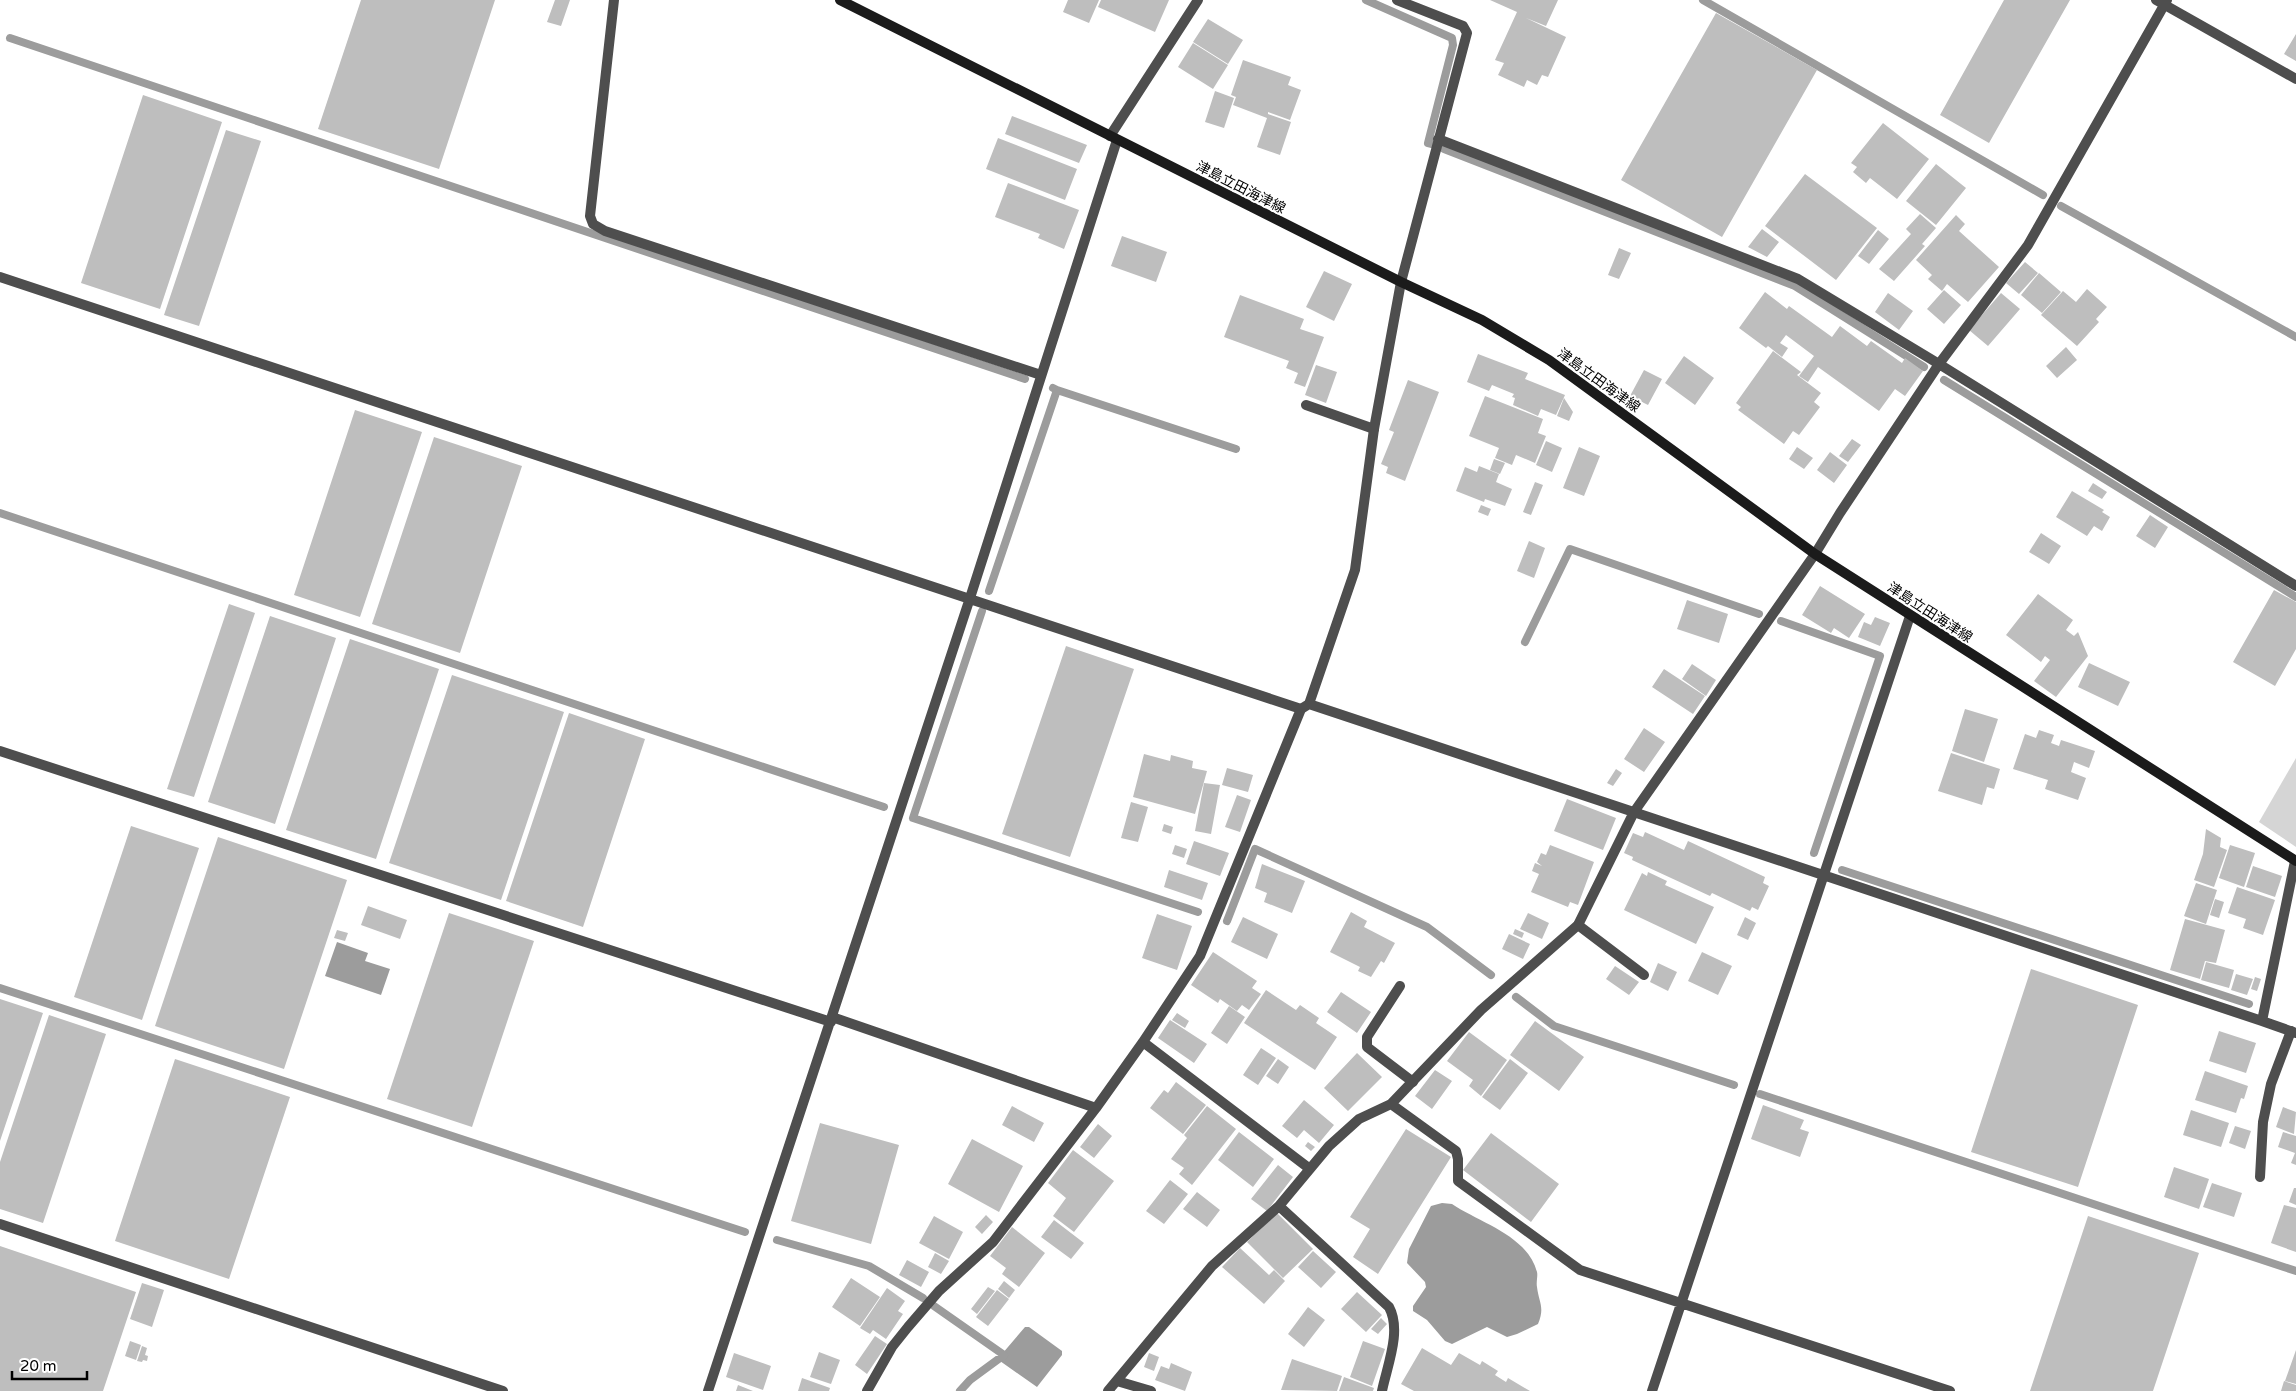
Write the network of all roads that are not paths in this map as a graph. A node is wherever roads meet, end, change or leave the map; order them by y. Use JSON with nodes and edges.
{"nodes":[{"id":1,"x":840,"y":0,"type":"edge"},
{"id":2,"x":1198,"y":0,"type":"edge"},
{"id":3,"x":1397,"y":0,"type":"edge"},
{"id":4,"x":612,"y":1,"type":"edge"},
{"id":5,"x":2163,"y":2,"type":"edge"},
{"id":6,"x":2296,"y":79,"type":"edge"},
{"id":7,"x":1114,"y":138,"type":"junction"},
{"id":8,"x":1438,"y":139,"type":"junction"},
{"id":9,"x":0,"y":276,"type":"edge"},
{"id":10,"x":1401,"y":282,"type":"junction"},
{"id":11,"x":1939,"y":364,"type":"junction"},
{"id":12,"x":1041,"y":375,"type":"junction"},
{"id":13,"x":1306,"y":405,"type":"dead end"},
{"id":14,"x":1374,"y":429,"type":"junction"},
{"id":15,"x":1815,"y":554,"type":"junction"},
{"id":16,"x":2296,"y":586,"type":"edge"},
{"id":17,"x":970,"y":598,"type":"junction"},
{"id":18,"x":1910,"y":616,"type":"junction"},
{"id":19,"x":1305,"y":706,"type":"junction"},
{"id":20,"x":0,"y":751,"type":"edge"},
{"id":21,"x":1634,"y":812,"type":"junction"},
{"id":22,"x":2296,"y":861,"type":"edge"},
{"id":23,"x":1822,"y":875,"type":"junction"},
{"id":24,"x":1578,"y":925,"type":"junction"},
{"id":25,"x":1644,"y":975,"type":"dead end"},
{"id":26,"x":1400,"y":986,"type":"dead end"},
{"id":27,"x":831,"y":1020,"type":"junction"},
{"id":28,"x":2262,"y":1021,"type":"junction"},
{"id":29,"x":2293,"y":1032,"type":"edge"},
{"id":30,"x":1143,"y":1042,"type":"junction"},
{"id":31,"x":1413,"y":1082,"type":"junction"},
{"id":32,"x":1391,"y":1104,"type":"junction"},
{"id":33,"x":1096,"y":1108,"type":"junction"},
{"id":34,"x":1310,"y":1169,"type":"junction"},
{"id":35,"x":2260,"y":1177,"type":"dead end"},
{"id":36,"x":1278,"y":1206,"type":"junction"},
{"id":37,"x":0,"y":1224,"type":"edge"},
{"id":38,"x":1681,"y":1302,"type":"junction"},
{"id":39,"x":1117,"y":1380,"type":"junction"},
{"id":40,"x":503,"y":1391,"type":"edge"},
{"id":41,"x":708,"y":1391,"type":"edge"},
{"id":42,"x":867,"y":1391,"type":"edge"},
{"id":43,"x":1108,"y":1391,"type":"edge"},
{"id":44,"x":1151,"y":1391,"type":"edge"},
{"id":45,"x":1382,"y":1391,"type":"edge"},
{"id":46,"x":1652,"y":1391,"type":"edge"},
{"id":47,"x":1950,"y":1391,"type":"edge"}],
"edges":[{"from":1,"to":7,"type":"main road","name":"津島立田海津線"},
{"from":2,"to":7,"type":"street"},
{"from":3,"to":8,"type":"street"},
{"from":4,"to":12,"type":"street"},
{"from":5,"to":6,"type":"street"},
{"from":5,"to":11,"type":"street"},
{"from":7,"to":10,"type":"main road","name":"津島立田海津線"},
{"from":7,"to":12,"type":"street"},
{"from":8,"to":10,"type":"street"},
{"from":8,"to":11,"type":"street"},
{"from":9,"to":17,"type":"street"},
{"from":10,"to":14,"type":"street"},
{"from":10,"to":15,"type":"main road","name":"津島立田海津線"},
{"from":11,"to":15,"type":"street"},
{"from":11,"to":16,"type":"street"},
{"from":12,"to":17,"type":"street"},
{"from":13,"to":14,"type":"street"},
{"from":14,"to":19,"type":"street"},
{"from":15,"to":18,"type":"main road","name":"津島立田海津線"},
{"from":15,"to":21,"type":"street"},
{"from":17,"to":19,"type":"street"},
{"from":17,"to":27,"type":"street"},
{"from":18,"to":22,"type":"main road","name":"津島立田海津線"},
{"from":18,"to":23,"type":"street"},
{"from":19,"to":21,"type":"street"},
{"from":19,"to":30,"type":"street"},
{"from":20,"to":27,"type":"street"},
{"from":21,"to":23,"type":"street"},
{"from":21,"to":24,"type":"street"},
{"from":22,"to":28,"type":"street"},
{"from":23,"to":28,"type":"street"},
{"from":23,"to":38,"type":"street"},
{"from":24,"to":25,"type":"street"},
{"from":24,"to":31,"type":"street"},
{"from":26,"to":31,"type":"street"},
{"from":27,"to":33,"type":"street"},
{"from":27,"to":41,"type":"street"},
{"from":28,"to":29,"type":"street"},
{"from":29,"to":35,"type":"street"},
{"from":30,"to":33,"type":"street"},
{"from":30,"to":34,"type":"street"},
{"from":31,"to":32,"type":"street"},
{"from":32,"to":34,"type":"street"},
{"from":32,"to":38,"type":"street"},
{"from":33,"to":42,"type":"street"},
{"from":34,"to":36,"type":"street"},
{"from":36,"to":39,"type":"street"},
{"from":36,"to":45,"type":"street"},
{"from":37,"to":40,"type":"street"},
{"from":38,"to":46,"type":"street"},
{"from":38,"to":47,"type":"street"},
{"from":39,"to":43,"type":"street"},
{"from":39,"to":44,"type":"street"}]}
